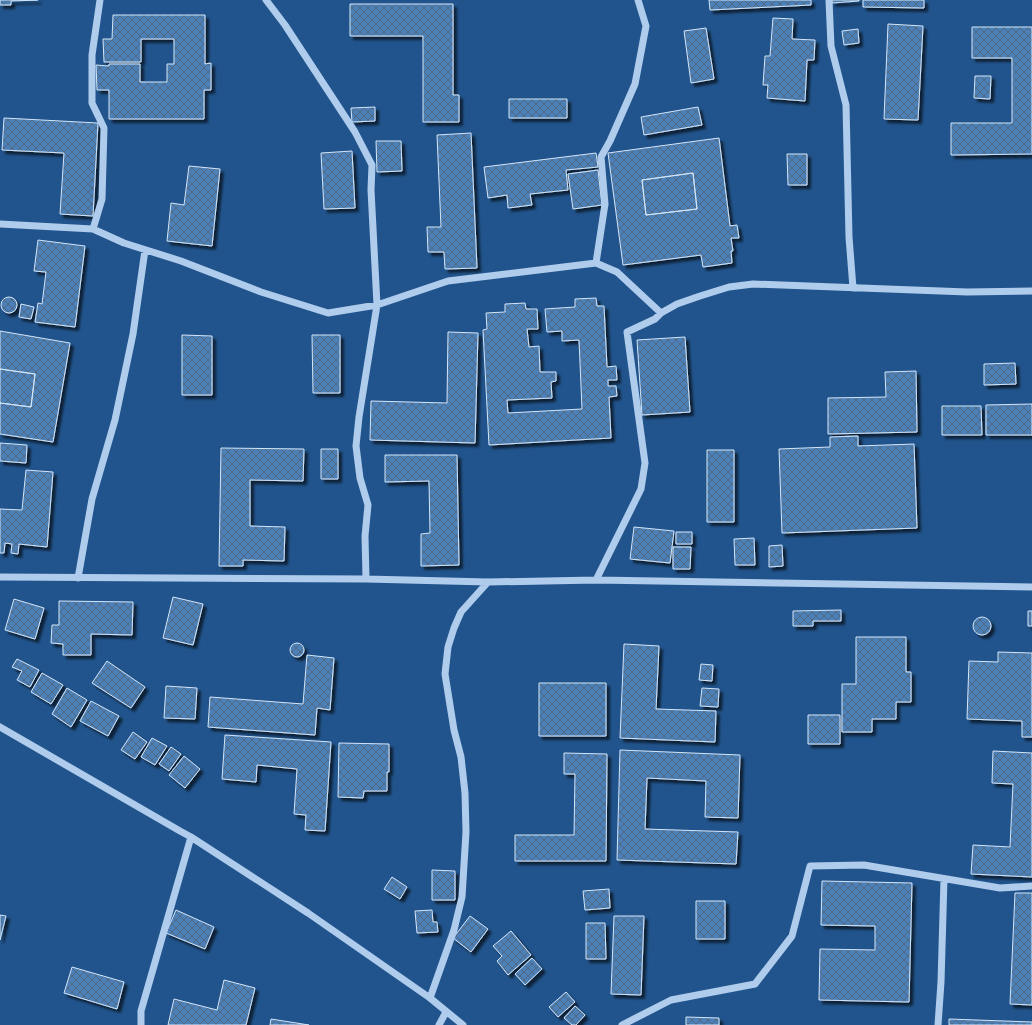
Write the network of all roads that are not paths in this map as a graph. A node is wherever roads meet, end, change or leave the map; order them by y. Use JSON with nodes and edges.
{"nodes":[{"id":1,"x":100,"y":0,"type":"edge"},
{"id":2,"x":266,"y":0,"type":"edge"},
{"id":3,"x":638,"y":0,"type":"edge"},
{"id":4,"x":829,"y":0,"type":"edge"},
{"id":5,"x":0,"y":224,"type":"edge"},
{"id":6,"x":93,"y":229,"type":"junction"},
{"id":7,"x":146,"y":250,"type":"junction"},
{"id":8,"x":596,"y":263,"type":"junction"},
{"id":9,"x":853,"y":288,"type":"junction"},
{"id":10,"x":1032,"y":291,"type":"edge"},
{"id":11,"x":377,"y":306,"type":"junction"},
{"id":12,"x":661,"y":313,"type":"junction"},
{"id":13,"x":0,"y":577,"type":"edge"},
{"id":14,"x":78,"y":578,"type":"junction"},
{"id":15,"x":366,"y":579,"type":"junction"},
{"id":16,"x":596,"y":580,"type":"junction"},
{"id":17,"x":488,"y":582,"type":"junction"},
{"id":18,"x":1032,"y":586,"type":"edge"},
{"id":19,"x":0,"y":727,"type":"edge"},
{"id":20,"x":191,"y":837,"type":"junction"},
{"id":21,"x":944,"y":878,"type":"junction"},
{"id":22,"x":1032,"y":886,"type":"edge"},
{"id":23,"x":430,"y":998,"type":"junction"},
{"id":24,"x":446,"y":1012,"type":"junction"},
{"id":25,"x":141,"y":1025,"type":"edge"},
{"id":26,"x":440,"y":1025,"type":"edge"},
{"id":27,"x":463,"y":1025,"type":"edge"},
{"id":28,"x":622,"y":1025,"type":"edge"},
{"id":29,"x":938,"y":1025,"type":"edge"}],
"edges":[{"from":1,"to":6,"type":"street"},
{"from":2,"to":11,"type":"street"},
{"from":3,"to":8,"type":"street"},
{"from":4,"to":9,"type":"street"},
{"from":5,"to":6,"type":"street"},
{"from":6,"to":7,"type":"street"},
{"from":7,"to":11,"type":"street"},
{"from":7,"to":14,"type":"street"},
{"from":8,"to":11,"type":"street"},
{"from":8,"to":12,"type":"street"},
{"from":9,"to":10,"type":"street"},
{"from":9,"to":12,"type":"street"},
{"from":11,"to":15,"type":"street"},
{"from":12,"to":16,"type":"street"},
{"from":13,"to":14,"type":"street"},
{"from":14,"to":15,"type":"street"},
{"from":15,"to":17,"type":"street"},
{"from":16,"to":17,"type":"street"},
{"from":16,"to":18,"type":"street"},
{"from":17,"to":23,"type":"street"},
{"from":19,"to":20,"type":"street"},
{"from":20,"to":23,"type":"street"},
{"from":20,"to":25,"type":"street"},
{"from":21,"to":22,"type":"street"},
{"from":21,"to":28,"type":"street"},
{"from":21,"to":29,"type":"street"},
{"from":23,"to":24,"type":"street"},
{"from":24,"to":26,"type":"street"},
{"from":24,"to":27,"type":"street"}]}
